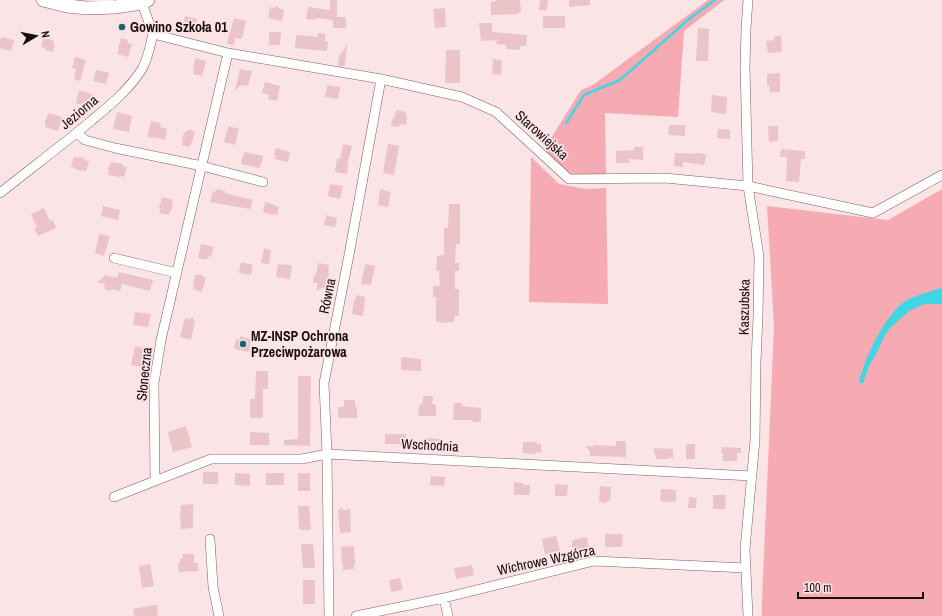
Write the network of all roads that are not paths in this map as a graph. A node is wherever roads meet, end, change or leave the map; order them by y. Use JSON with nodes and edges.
{"nodes":[{"id":1,"x":43,"y":0,"type":"edge"},
{"id":2,"x":748,"y":0,"type":"edge"},
{"id":3,"x":145,"y":1,"type":"edge"},
{"id":4,"x":153,"y":34,"type":"junction"},
{"id":5,"x":228,"y":53,"type":"junction"},
{"id":6,"x":381,"y":79,"type":"junction"},
{"id":7,"x":77,"y":133,"type":"junction"},
{"id":8,"x":202,"y":166,"type":"junction"},
{"id":9,"x":942,"y":175,"type":"edge"},
{"id":10,"x":263,"y":182,"type":"dead end"},
{"id":11,"x":748,"y":186,"type":"junction"},
{"id":12,"x":0,"y":193,"type":"edge"},
{"id":13,"x":114,"y":258,"type":"dead end"},
{"id":14,"x":177,"y":273,"type":"junction"},
{"id":15,"x":328,"y":454,"type":"junction"},
{"id":16,"x":752,"y":476,"type":"junction"},
{"id":17,"x":155,"y":481,"type":"junction"},
{"id":18,"x":114,"y":497,"type":"dead end"},
{"id":19,"x":210,"y":538,"type":"dead end"},
{"id":20,"x":746,"y":568,"type":"junction"},
{"id":21,"x":444,"y":598,"type":"junction"},
{"id":22,"x":219,"y":616,"type":"edge"},
{"id":23,"x":329,"y":616,"type":"edge"},
{"id":24,"x":356,"y":616,"type":"edge"},
{"id":25,"x":448,"y":616,"type":"edge"},
{"id":26,"x":748,"y":616,"type":"edge"}],
"edges":[{"from":1,"to":3,"type":"street"},
{"from":2,"to":11,"type":"street","name":"Kaszubska"},
{"from":3,"to":4,"type":"street"},
{"from":4,"to":5,"type":"street","name":"Starowiejska"},
{"from":4,"to":7,"type":"street","name":"Jeziorna"},
{"from":5,"to":6,"type":"street","name":"Starowiejska"},
{"from":5,"to":8,"type":"street","name":"Słoneczna"},
{"from":6,"to":11,"type":"street","name":"Starowiejska"},
{"from":6,"to":15,"type":"street","name":"Równa"},
{"from":7,"to":8,"type":"street"},
{"from":7,"to":12,"type":"street","name":"Jeziorna"},
{"from":8,"to":10,"type":"street"},
{"from":8,"to":14,"type":"street","name":"Słoneczna"},
{"from":9,"to":11,"type":"street","name":"Starowiejska"},
{"from":11,"to":16,"type":"street","name":"Kaszubska"},
{"from":13,"to":14,"type":"street"},
{"from":14,"to":17,"type":"street","name":"Słoneczna"},
{"from":15,"to":16,"type":"street","name":"Wschodnia"},
{"from":15,"to":17,"type":"street","name":"Wschodnia"},
{"from":15,"to":23,"type":"street","name":"Równa"},
{"from":16,"to":20,"type":"street","name":"Kaszubska"},
{"from":17,"to":18,"type":"street","name":"Wschodnia"},
{"from":19,"to":22,"type":"street"},
{"from":20,"to":21,"type":"street","name":"Wichrowe Wzgórza"},
{"from":20,"to":26,"type":"street","name":"Kaszubska"},
{"from":21,"to":24,"type":"street","name":"Wichrowe Wzgórza"},
{"from":21,"to":25,"type":"street"}]}
